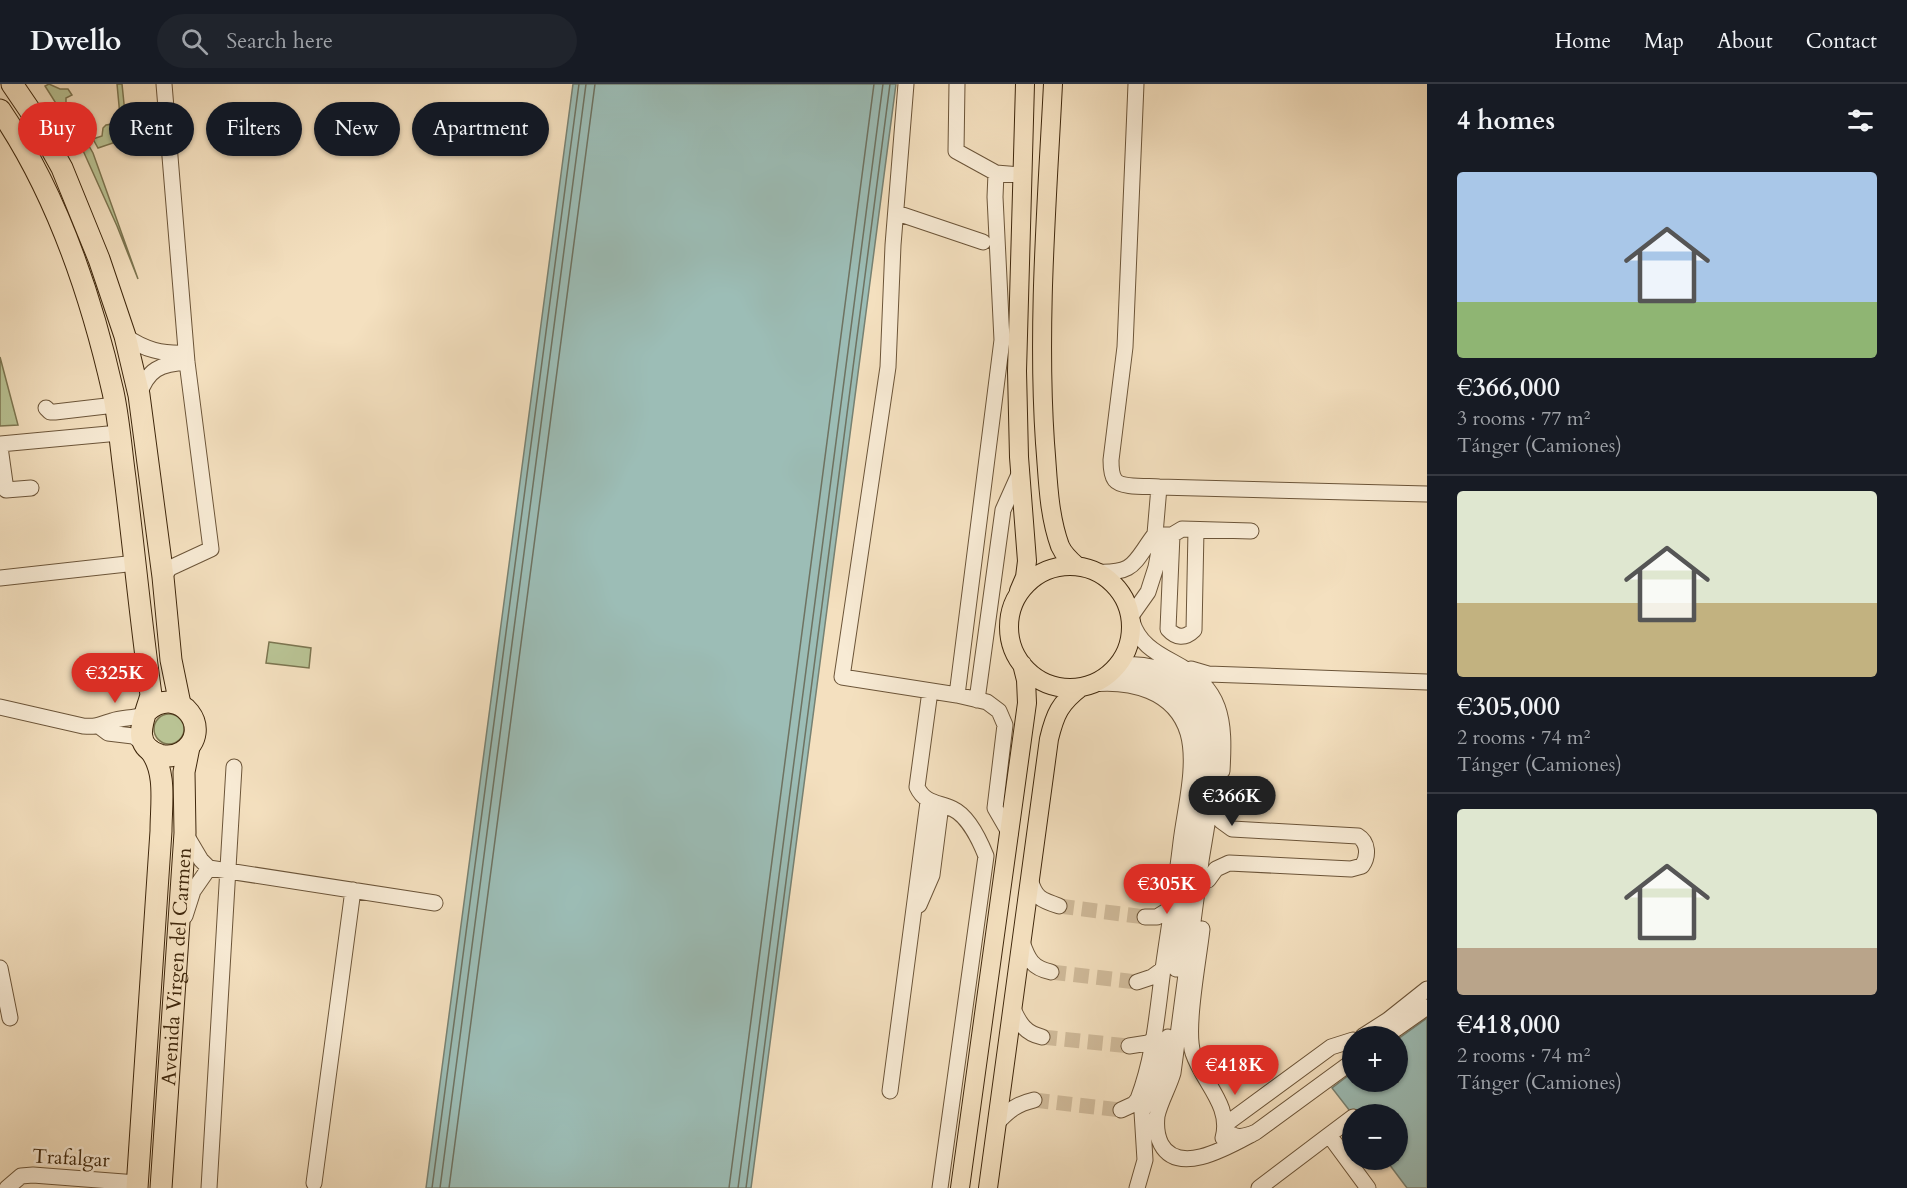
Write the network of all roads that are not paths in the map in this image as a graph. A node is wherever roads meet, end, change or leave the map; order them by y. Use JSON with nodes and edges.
{"nodes":[{"id":1,"x":12,"y":84,"type":"edge"},
{"id":2,"x":164,"y":84,"type":"edge"},
{"id":3,"x":906,"y":84,"type":"edge"},
{"id":4,"x":957,"y":84,"type":"edge"},
{"id":5,"x":1025,"y":84,"type":"edge"},
{"id":6,"x":1053,"y":84,"type":"edge"},
{"id":7,"x":1136,"y":84,"type":"edge"},
{"id":8,"x":0,"y":110,"type":"edge"},
{"id":9,"x":996,"y":173,"type":"junction"},
{"id":10,"x":1021,"y":176,"type":"junction"},
{"id":11,"x":897,"y":213,"type":"junction"},
{"id":12,"x":983,"y":242,"type":"dead end"},
{"id":13,"x":125,"y":336,"type":"junction"},
{"id":14,"x":186,"y":358,"type":"junction"},
{"id":15,"x":139,"y":395,"type":"junction"},
{"id":16,"x":115,"y":405,"type":"junction"},
{"id":17,"x":46,"y":408,"type":"dead end"},
{"id":18,"x":119,"y":433,"type":"junction"},
{"id":19,"x":0,"y":445,"type":"edge"},
{"id":20,"x":1020,"y":472,"type":"junction"},
{"id":21,"x":1159,"y":487,"type":"junction"},
{"id":22,"x":31,"y":488,"type":"dead end"},
{"id":23,"x":1427,"y":495,"type":"edge"},
{"id":24,"x":1196,"y":530,"type":"junction"},
{"id":25,"x":1251,"y":531,"type":"dead end"},
{"id":26,"x":1155,"y":534,"type":"junction"},
{"id":27,"x":1172,"y":535,"type":"junction"},
{"id":28,"x":136,"y":563,"type":"junction"},
{"id":29,"x":1077,"y":566,"type":"junction"},
{"id":30,"x":1095,"y":572,"type":"junction"},
{"id":31,"x":163,"y":577,"type":"junction"},
{"id":32,"x":0,"y":578,"type":"edge"},
{"id":33,"x":1019,"y":591,"type":"junction"},
{"id":34,"x":1131,"y":619,"type":"junction"},
{"id":35,"x":1171,"y":633,"type":"junction"},
{"id":36,"x":1162,"y":656,"type":"junction"},
{"id":37,"x":1022,"y":664,"type":"junction"},
{"id":38,"x":1180,"y":666,"type":"junction"},
{"id":39,"x":1113,"y":671,"type":"junction"},
{"id":40,"x":1427,"y":682,"type":"edge"},
{"id":41,"x":1086,"y":686,"type":"junction"},
{"id":42,"x":930,"y":691,"type":"junction"},
{"id":43,"x":957,"y":695,"type":"junction"},
{"id":44,"x":977,"y":700,"type":"junction"},
{"id":45,"x":180,"y":704,"type":"junction"},
{"id":46,"x":0,"y":707,"type":"edge"},
{"id":47,"x":146,"y":713,"type":"junction"},
{"id":48,"x":100,"y":727,"type":"junction"},
{"id":49,"x":148,"y":747,"type":"junction"},
{"id":50,"x":189,"y":747,"type":"junction"},
{"id":51,"x":234,"y":767,"type":"dead end"},
{"id":52,"x":935,"y":803,"type":"junction"},
{"id":53,"x":1218,"y":809,"type":"junction"},
{"id":54,"x":185,"y":833,"type":"junction"},
{"id":55,"x":1010,"y":834,"type":"junction"},
{"id":56,"x":209,"y":868,"type":"junction"},
{"id":57,"x":229,"y":870,"type":"junction"},
{"id":58,"x":1030,"y":879,"type":"junction"},
{"id":59,"x":1209,"y":880,"type":"junction"},
{"id":60,"x":353,"y":890,"type":"junction"},
{"id":61,"x":1179,"y":902,"type":"junction"},
{"id":62,"x":435,"y":903,"type":"dead end"},
{"id":63,"x":1059,"y":906,"type":"tunnel mouth"},
{"id":64,"x":1145,"y":917,"type":"tunnel mouth"},
{"id":65,"x":177,"y":939,"type":"junction"},
{"id":66,"x":1021,"y":941,"type":"junction"},
{"id":67,"x":0,"y":968,"type":"edge"},
{"id":68,"x":1163,"y":969,"type":"junction"},
{"id":69,"x":1051,"y":972,"type":"tunnel mouth"},
{"id":70,"x":1137,"y":982,"type":"tunnel mouth"},
{"id":71,"x":1427,"y":989,"type":"edge"},
{"id":72,"x":1427,"y":1006,"type":"edge"},
{"id":73,"x":1012,"y":1009,"type":"junction"},
{"id":74,"x":6,"y":1015,"type":"edge"},
{"id":75,"x":1379,"y":1026,"type":"edge"},
{"id":76,"x":1400,"y":1026,"type":"edge"},
{"id":77,"x":1042,"y":1037,"type":"tunnel mouth"},
{"id":78,"x":1155,"y":1038,"type":"junction"},
{"id":79,"x":1342,"y":1044,"type":"edge"},
{"id":80,"x":1129,"y":1046,"type":"tunnel mouth"},
{"id":81,"x":1342,"y":1069,"type":"edge"},
{"id":82,"x":1003,"y":1078,"type":"junction"},
{"id":83,"x":1144,"y":1084,"type":"junction"},
{"id":84,"x":890,"y":1091,"type":"dead end"},
{"id":85,"x":1142,"y":1112,"type":"junction"},
{"id":86,"x":997,"y":1123,"type":"junction"},
{"id":87,"x":1342,"y":1125,"type":"edge"},
{"id":88,"x":1226,"y":1126,"type":"junction"},
{"id":89,"x":1256,"y":1132,"type":"junction"},
{"id":90,"x":1329,"y":1135,"type":"junction"},
{"id":91,"x":1143,"y":1136,"type":"junction"},
{"id":92,"x":1215,"y":1151,"type":"junction"},
{"id":93,"x":314,"y":1183,"type":"dead end"},
{"id":94,"x":137,"y":1186,"type":"edge"},
{"id":95,"x":7,"y":1188,"type":"edge"},
{"id":96,"x":161,"y":1188,"type":"edge"},
{"id":97,"x":209,"y":1188,"type":"edge"},
{"id":98,"x":940,"y":1188,"type":"edge"},
{"id":99,"x":960,"y":1188,"type":"edge"},
{"id":100,"x":988,"y":1188,"type":"edge"},
{"id":101,"x":1137,"y":1188,"type":"edge"},
{"id":102,"x":1258,"y":1188,"type":"edge"},
{"id":103,"x":1368,"y":1188,"type":"edge"}],
"edges":[{"from":1,"to":13,"type":"highway"},
{"from":2,"to":14,"type":"street"},
{"from":3,"to":11,"type":"street"},
{"from":4,"to":9,"type":"street"},
{"from":5,"to":10,"type":"main road"},
{"from":6,"to":29,"type":"main road"},
{"from":7,"to":21,"type":"street"},
{"from":8,"to":16,"type":"highway"},
{"from":9,"to":10,"type":"street"},
{"from":9,"to":43,"type":"street"},
{"from":10,"to":20,"type":"main road"},
{"from":11,"to":12,"type":"street"},
{"from":11,"to":42,"type":"street"},
{"from":13,"to":14,"type":"street"},
{"from":13,"to":15,"type":"highway"},
{"from":14,"to":15,"type":"street"},
{"from":14,"to":31,"type":"street"},
{"from":15,"to":31,"type":"highway"},
{"from":16,"to":17,"type":"street"},
{"from":16,"to":18,"type":"highway"},
{"from":18,"to":19,"type":"street"},
{"from":18,"to":28,"type":"highway"},
{"from":19,"to":22,"type":"street"},
{"from":20,"to":33,"type":"main road"},
{"from":20,"to":44,"type":"street"},
{"from":21,"to":23,"type":"street"},
{"from":21,"to":26,"type":"street"},
{"from":24,"to":25,"type":"street"},
{"from":24,"to":27,"type":"street"},
{"from":24,"to":35,"type":"street"},
{"from":26,"to":27,"type":"street"},
{"from":26,"to":30,"type":"street"},
{"from":26,"to":34,"type":"street"},
{"from":27,"to":35,"type":"street"},
{"from":28,"to":32,"type":"street"},
{"from":28,"to":47,"type":"highway"},
{"from":29,"to":30,"type":"main road"},
{"from":29,"to":33,"type":"main road"},
{"from":30,"to":34,"type":"main road"},
{"from":31,"to":45,"type":"highway"},
{"from":33,"to":37,"type":"main road"},
{"from":34,"to":36,"type":"street"},
{"from":34,"to":39,"type":"main road"},
{"from":35,"to":36,"type":"street"},
{"from":36,"to":38,"type":"street"},
{"from":37,"to":41,"type":"main road"},
{"from":37,"to":55,"type":"main road"},
{"from":38,"to":40,"type":"street"},
{"from":38,"to":53,"type":"street"},
{"from":39,"to":41,"type":"main road"},
{"from":39,"to":61,"type":"street"},
{"from":39,"to":92,"type":"street"},
{"from":41,"to":58,"type":"main road"},
{"from":41,"to":61,"type":"street"},
{"from":42,"to":43,"type":"street"},
{"from":42,"to":52,"type":"street"},
{"from":43,"to":44,"type":"street"},
{"from":44,"to":55,"type":"street"},
{"from":45,"to":47,"type":"highway"},
{"from":45,"to":50,"type":"highway"},
{"from":46,"to":48,"type":"street"},
{"from":47,"to":48,"type":"street"},
{"from":47,"to":49,"type":"highway"},
{"from":48,"to":49,"type":"street"},
{"from":49,"to":50,"type":"highway"},
{"from":49,"to":94,"type":"highway","name":"Avenida Virgen del Carmen"},
{"from":50,"to":54,"type":"highway","name":"Avenida Virgen del Carmen"},
{"from":51,"to":57,"type":"street"},
{"from":52,"to":84,"type":"street"},
{"from":52,"to":98,"type":"street"},
{"from":53,"to":59,"type":"street"},
{"from":53,"to":59,"type":"street"},
{"from":54,"to":56,"type":"street"},
{"from":54,"to":65,"type":"highway","name":"Avenida Virgen del Carmen"},
{"from":55,"to":99,"type":"main road"},
{"from":56,"to":57,"type":"street"},
{"from":56,"to":65,"type":"street"},
{"from":57,"to":60,"type":"street"},
{"from":57,"to":97,"type":"street"},
{"from":58,"to":63,"type":"street"},
{"from":58,"to":66,"type":"main road"},
{"from":59,"to":88,"type":"street"},
{"from":60,"to":62,"type":"street"},
{"from":60,"to":93,"type":"street"},
{"from":61,"to":64,"type":"street"},
{"from":61,"to":68,"type":"street"},
{"from":61,"to":85,"type":"street"},
{"from":65,"to":96,"type":"highway","name":"Avenida Virgen del Carmen"},
{"from":66,"to":69,"type":"street"},
{"from":66,"to":73,"type":"main road"},
{"from":67,"to":74,"type":"street"},
{"from":68,"to":70,"type":"street"},
{"from":68,"to":78,"type":"street"},
{"from":71,"to":75,"type":"street"},
{"from":72,"to":76,"type":"street"},
{"from":73,"to":77,"type":"street"},
{"from":73,"to":82,"type":"main road"},
{"from":78,"to":80,"type":"street"},
{"from":78,"to":83,"type":"street"},
{"from":79,"to":88,"type":"street"},
{"from":81,"to":89,"type":"street"},
{"from":82,"to":86,"type":"main road"},
{"from":82,"to":86,"type":"street"},
{"from":83,"to":85,"type":"street"},
{"from":83,"to":91,"type":"street"},
{"from":85,"to":91,"type":"street"},
{"from":86,"to":100,"type":"main road"},
{"from":87,"to":90,"type":"street"},
{"from":88,"to":89,"type":"street"},
{"from":88,"to":92,"type":"street"},
{"from":89,"to":92,"type":"street"},
{"from":90,"to":102,"type":"street"},
{"from":90,"to":103,"type":"street"},
{"from":91,"to":101,"type":"street"},
{"from":94,"to":95,"type":"street","name":"Trafalgar"}]}
